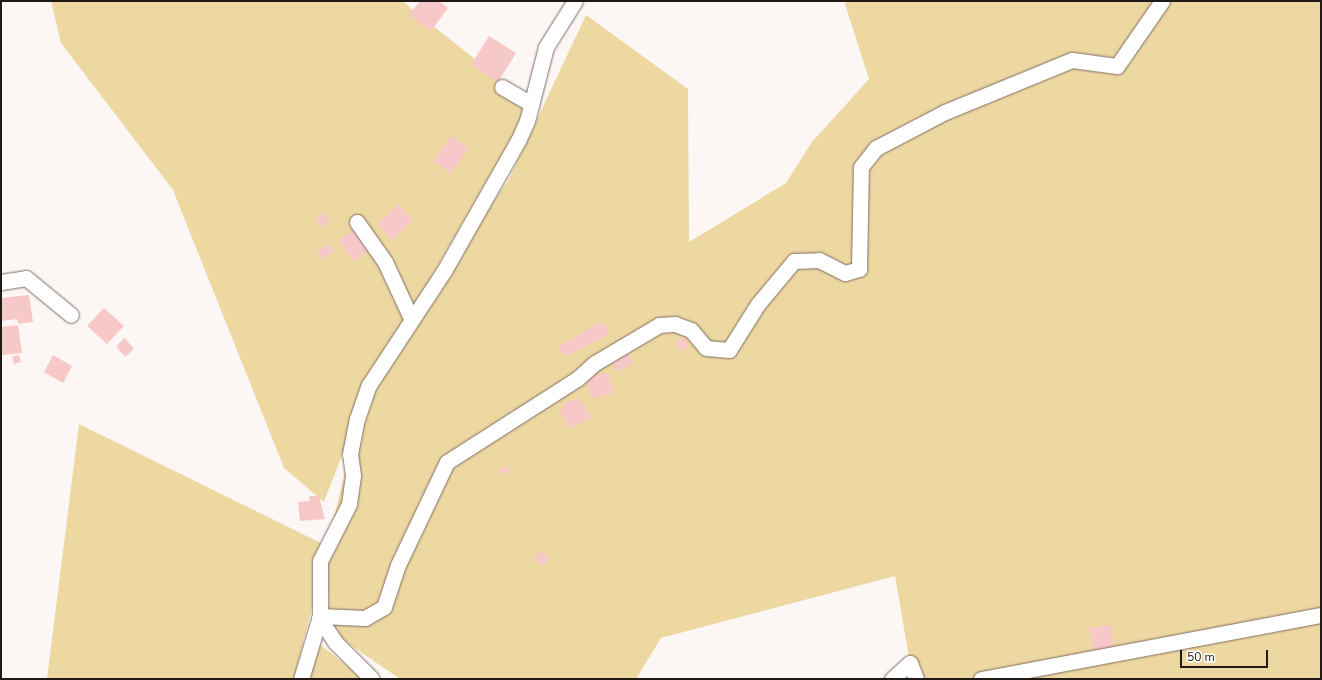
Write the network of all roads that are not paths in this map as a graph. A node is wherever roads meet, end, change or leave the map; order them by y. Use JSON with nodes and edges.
{"nodes":[{"id":1,"x":575,"y":1,"type":"edge"},
{"id":2,"x":1162,"y":1,"type":"edge"},
{"id":3,"x":502,"y":87,"type":"dead end"},
{"id":4,"x":531,"y":104,"type":"junction"},
{"id":5,"x":357,"y":222,"type":"dead end"},
{"id":6,"x":1,"y":282,"type":"edge"},
{"id":7,"x":71,"y":316,"type":"dead end"},
{"id":8,"x":411,"y":318,"type":"junction"},
{"id":9,"x":1321,"y":615,"type":"edge"},
{"id":10,"x":319,"y":617,"type":"junction"},
{"id":11,"x":301,"y":679,"type":"edge"},
{"id":12,"x":372,"y":679,"type":"edge"},
{"id":13,"x":892,"y":679,"type":"edge"},
{"id":14,"x":916,"y":679,"type":"edge"},
{"id":15,"x":981,"y":679,"type":"edge"}],
"edges":[{"from":1,"to":4,"type":"street"},
{"from":2,"to":10,"type":"street"},
{"from":3,"to":4,"type":"street"},
{"from":4,"to":8,"type":"street"},
{"from":5,"to":8,"type":"street"},
{"from":6,"to":7,"type":"street"},
{"from":8,"to":10,"type":"street"},
{"from":9,"to":15,"type":"street"},
{"from":10,"to":11,"type":"street"},
{"from":10,"to":12,"type":"street"},
{"from":13,"to":14,"type":"street"}]}
